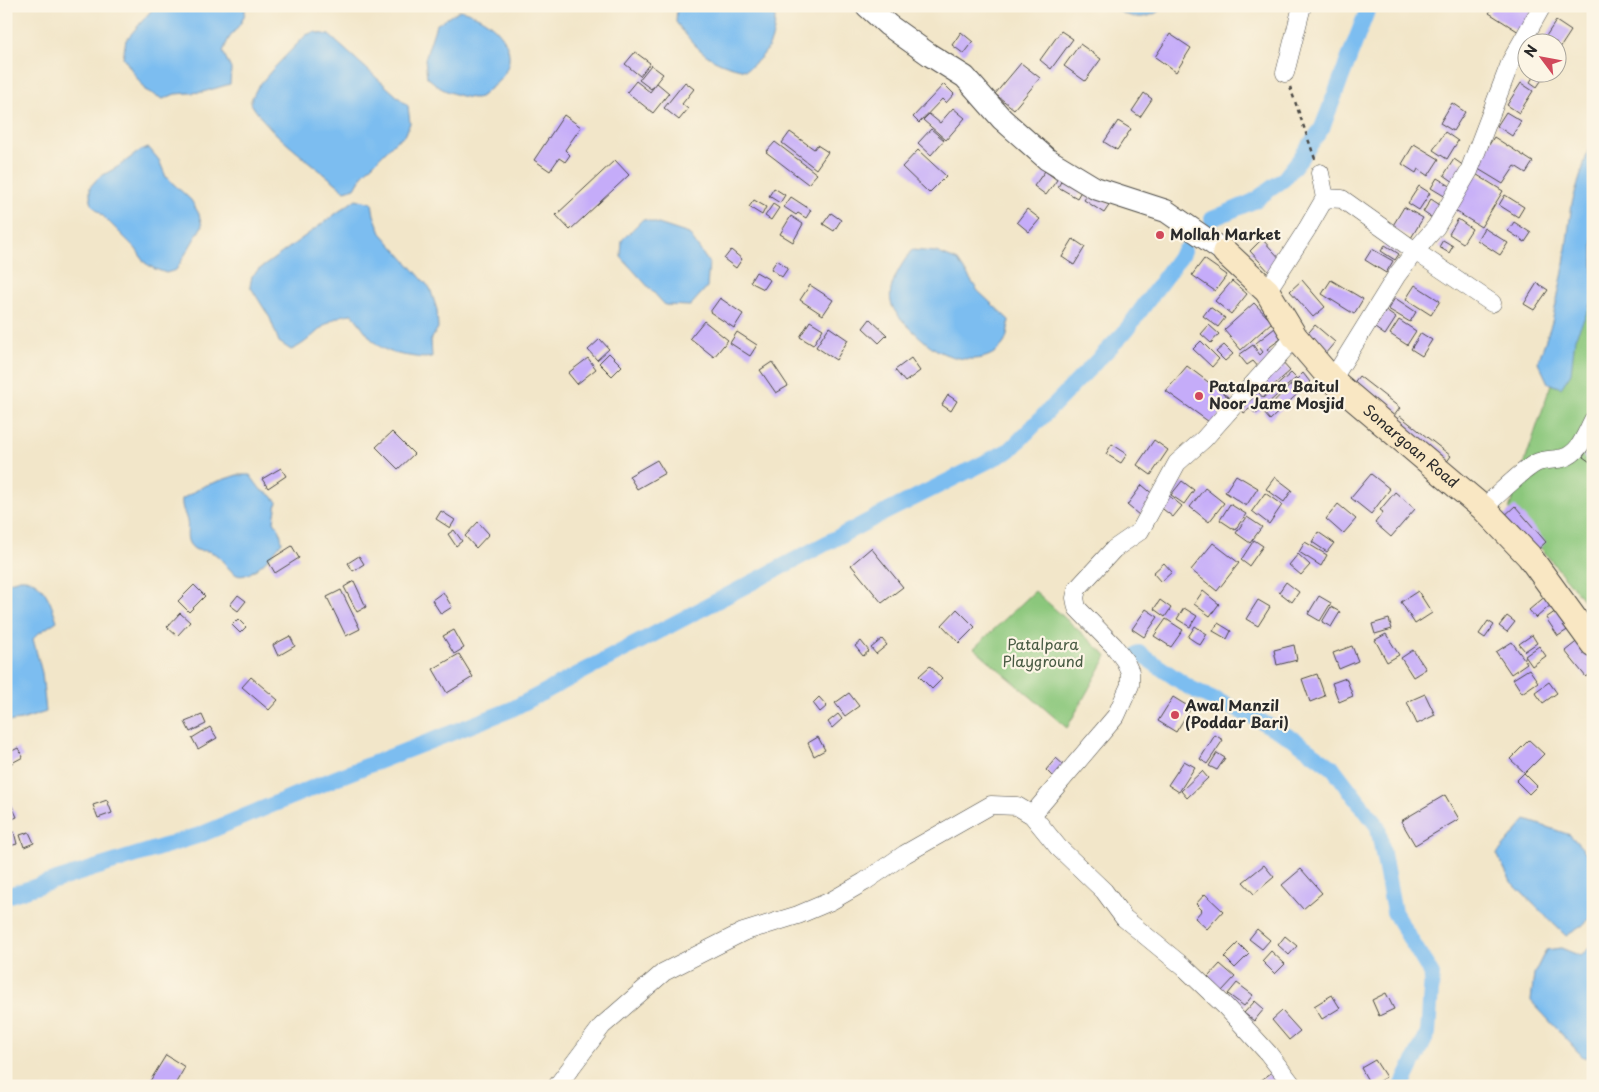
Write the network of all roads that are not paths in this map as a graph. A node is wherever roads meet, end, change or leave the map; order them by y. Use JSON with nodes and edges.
{"nodes":[{"id":1,"x":867,"y":6,"type":"edge"},
{"id":2,"x":1302,"y":6,"type":"edge"},
{"id":3,"x":1542,"y":6,"type":"edge"},
{"id":4,"x":1285,"y":73,"type":"road end"},
{"id":5,"x":1320,"y":173,"type":"road end"},
{"id":6,"x":1325,"y":198,"type":"junction"},
{"id":7,"x":1415,"y":251,"type":"junction"},
{"id":8,"x":1225,"y":252,"type":"joint"},
{"id":9,"x":1268,"y":290,"type":"junction"},
{"id":10,"x":1492,"y":303,"type":"dead end"},
{"id":11,"x":1295,"y":337,"type":"junction"},
{"id":12,"x":1332,"y":380,"type":"junction"},
{"id":13,"x":1593,"y":420,"type":"edge"},
{"id":14,"x":1484,"y":508,"type":"junction"},
{"id":15,"x":1593,"y":644,"type":"edge"},
{"id":16,"x":1032,"y":814,"type":"junction"},
{"id":17,"x":557,"y":1086,"type":"edge"},
{"id":18,"x":1293,"y":1086,"type":"edge"}],
"edges":[{"from":1,"to":8,"type":"street"},
{"from":2,"to":4,"type":"street"},
{"from":3,"to":7,"type":"street"},
{"from":5,"to":6,"type":"street"},
{"from":6,"to":7,"type":"street"},
{"from":6,"to":9,"type":"street"},
{"from":7,"to":10,"type":"street"},
{"from":7,"to":12,"type":"street"},
{"from":8,"to":9,"type":"main road","name":"Sonargoan Road"},
{"from":9,"to":11,"type":"main road","name":"Sonargoan Road"},
{"from":11,"to":12,"type":"main road","name":"Sonargoan Road"},
{"from":11,"to":16,"type":"street"},
{"from":12,"to":14,"type":"main road","name":"Sonargoan Road"},
{"from":13,"to":14,"type":"street"},
{"from":14,"to":15,"type":"main road","name":"Sonargoan Road"},
{"from":16,"to":17,"type":"street"},
{"from":16,"to":18,"type":"street"}]}
